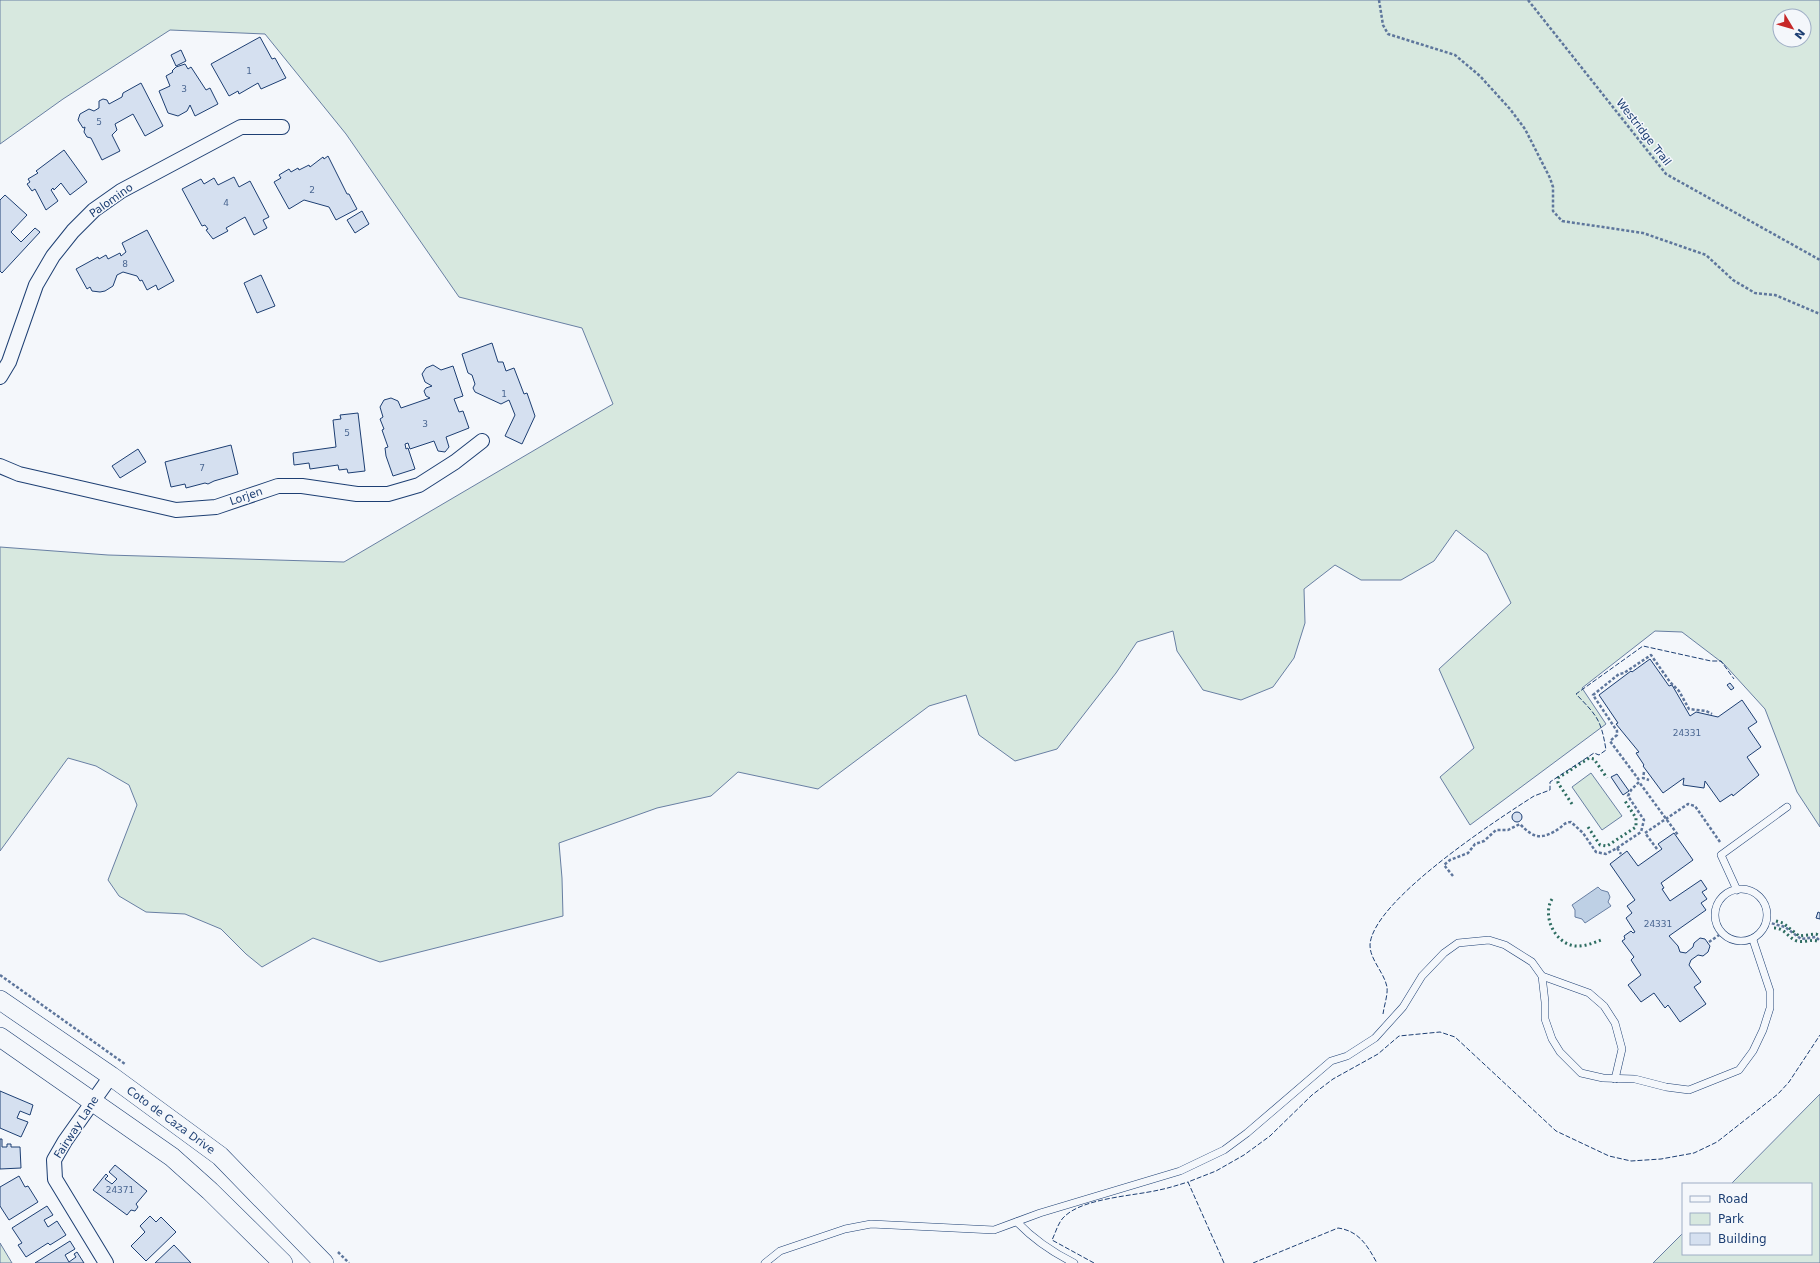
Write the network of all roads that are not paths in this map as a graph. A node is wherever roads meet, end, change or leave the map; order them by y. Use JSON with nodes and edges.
{"nodes":[{"id":1,"x":282,"y":127,"type":"dead end"},
{"id":2,"x":0,"y":377,"type":"edge"},
{"id":3,"x":482,"y":441,"type":"dead end"},
{"id":4,"x":0,"y":466,"type":"edge"},
{"id":5,"x":1787,"y":807,"type":"dead end"},
{"id":6,"x":1736,"y":890,"type":"junction"},
{"id":7,"x":1753,"y":940,"type":"junction"},
{"id":8,"x":1542,"y":976,"type":"junction"},
{"id":9,"x":0,"y":1000,"type":"edge"},
{"id":10,"x":0,"y":1037,"type":"edge"},
{"id":11,"x":110,"y":1076,"type":"junction"},
{"id":12,"x":1615,"y":1079,"type":"junction"},
{"id":13,"x":93,"y":1100,"type":"junction"},
{"id":14,"x":1017,"y":1222,"type":"junction"},
{"id":15,"x":106,"y":1263,"type":"edge"},
{"id":16,"x":283,"y":1263,"type":"edge"},
{"id":17,"x":324,"y":1263,"type":"edge"},
{"id":18,"x":765,"y":1263,"type":"edge"},
{"id":19,"x":1074,"y":1263,"type":"edge"}],
"edges":[{"from":1,"to":2,"type":"street","name":"Palomino"},
{"from":3,"to":4,"type":"street","name":"Lorjen"},
{"from":5,"to":6,"type":"lane"},
{"from":6,"to":7,"type":"lane"},
{"from":6,"to":7,"type":"lane"},
{"from":7,"to":12,"type":"lane"},
{"from":8,"to":12,"type":"lane"},
{"from":8,"to":12,"type":"lane"},
{"from":8,"to":14,"type":"lane"},
{"from":9,"to":11,"type":"main road","name":"Coto de Caza Drive"},
{"from":10,"to":13,"type":"main road"},
{"from":11,"to":13,"type":"street","name":"Fairway Lane"},
{"from":11,"to":17,"type":"main road","name":"Coto de Caza Drive"},
{"from":13,"to":15,"type":"street","name":"Fairway Lane"},
{"from":13,"to":16,"type":"main road"},
{"from":14,"to":18,"type":"lane"},
{"from":14,"to":19,"type":"lane"}]}
